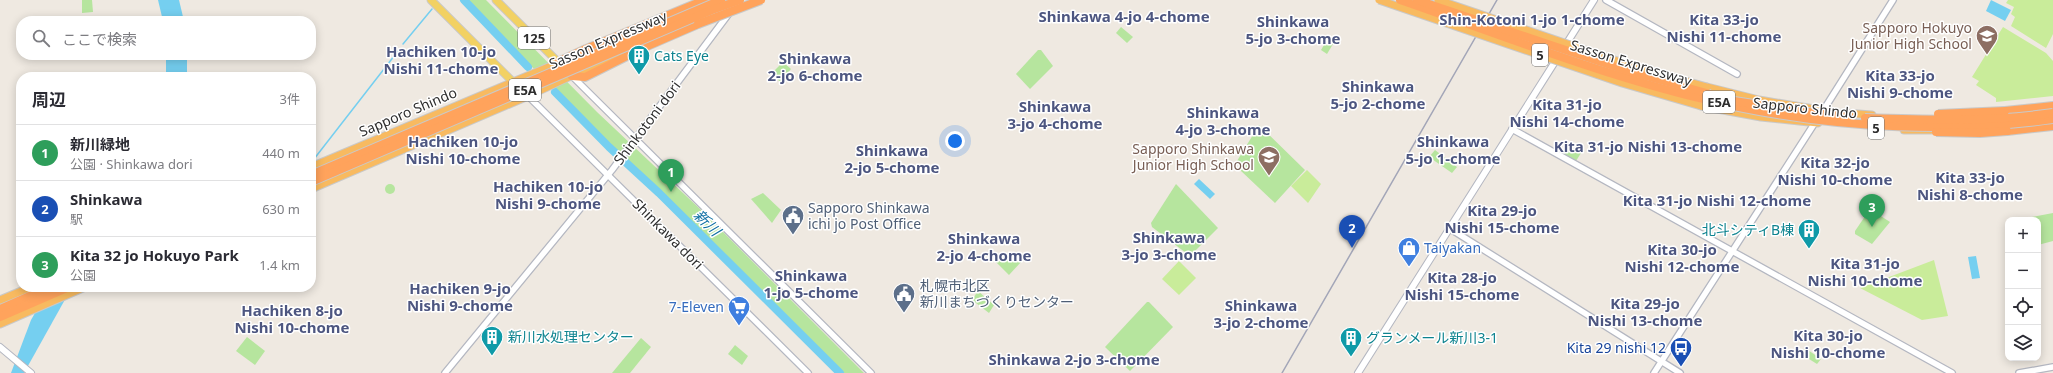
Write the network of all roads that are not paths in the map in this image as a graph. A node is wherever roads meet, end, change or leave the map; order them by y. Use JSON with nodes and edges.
{"nodes":[{"id":1,"x":431,"y":0,"type":"edge"},
{"id":2,"x":496,"y":0,"type":"edge"},
{"id":3,"x":705,"y":0,"type":"edge"},
{"id":4,"x":715,"y":0,"type":"edge"},
{"id":5,"x":722,"y":0,"type":"edge"},
{"id":6,"x":751,"y":0,"type":"edge"},
{"id":7,"x":761,"y":0,"type":"edge"},
{"id":8,"x":1379,"y":0,"type":"edge"},
{"id":9,"x":1400,"y":0,"type":"edge"},
{"id":10,"x":1417,"y":0,"type":"edge"},
{"id":11,"x":1438,"y":0,"type":"edge"},
{"id":12,"x":1594,"y":0,"type":"edge"},
{"id":13,"x":1606,"y":0,"type":"edge"},
{"id":14,"x":1893,"y":0,"type":"edge"},
{"id":15,"x":738,"y":2,"type":"edge"},
{"id":16,"x":645,"y":47,"type":"junction"},
{"id":17,"x":623,"y":52,"type":"junction"},
{"id":18,"x":558,"y":62,"type":"junction"},
{"id":19,"x":1737,"y":74,"type":"dead end"},
{"id":20,"x":572,"y":76,"type":"junction"},
{"id":21,"x":512,"y":81,"type":"junction"},
{"id":22,"x":528,"y":96,"type":"junction"},
{"id":23,"x":2053,"y":106,"type":"edge"},
{"id":24,"x":2053,"y":109,"type":"edge"},
{"id":25,"x":1823,"y":110,"type":"junction"},
{"id":26,"x":2053,"y":113,"type":"edge"},
{"id":27,"x":1864,"y":118,"type":"junction"},
{"id":28,"x":2053,"y":120,"type":"edge"},
{"id":29,"x":1815,"y":123,"type":"junction"},
{"id":30,"x":1889,"y":125,"type":"junction"},
{"id":31,"x":2053,"y":126,"type":"edge"},
{"id":32,"x":1512,"y":129,"type":"junction"},
{"id":33,"x":636,"y":139,"type":"junction"},
{"id":34,"x":316,"y":165,"type":"edge"},
{"id":35,"x":316,"y":173,"type":"edge"},
{"id":36,"x":608,"y":175,"type":"junction"},
{"id":37,"x":316,"y":180,"type":"edge"},
{"id":38,"x":316,"y":187,"type":"edge"},
{"id":39,"x":1449,"y":228,"type":"junction"},
{"id":40,"x":1733,"y":252,"type":"junction"},
{"id":41,"x":20,"y":292,"type":"edge"},
{"id":42,"x":39,"y":292,"type":"edge"},
{"id":43,"x":58,"y":292,"type":"edge"},
{"id":44,"x":74,"y":292,"type":"edge"},
{"id":45,"x":0,"y":300,"type":"edge"},
{"id":46,"x":0,"y":309,"type":"edge"},
{"id":47,"x":0,"y":317,"type":"edge"},
{"id":48,"x":0,"y":324,"type":"edge"},
{"id":49,"x":0,"y":347,"type":"edge"},
{"id":50,"x":1662,"y":362,"type":"junction"},
{"id":51,"x":2053,"y":367,"type":"edge"},
{"id":52,"x":31,"y":373,"type":"edge"},
{"id":53,"x":445,"y":373,"type":"edge"},
{"id":54,"x":808,"y":373,"type":"edge"},
{"id":55,"x":871,"y":373,"type":"edge"},
{"id":56,"x":1358,"y":373,"type":"edge"},
{"id":57,"x":1654,"y":373,"type":"edge"},
{"id":58,"x":1680,"y":373,"type":"edge"},
{"id":59,"x":1952,"y":373,"type":"edge"},
{"id":60,"x":2019,"y":373,"type":"edge"}],
"edges":[{"from":1,"to":21,"type":"main road"},
{"from":2,"to":18,"type":"main road","number":"125"},
{"from":3,"to":18,"type":"highway"},
{"from":4,"to":18,"type":"highway","name":"Sapporo Shindo"},
{"from":5,"to":35,"type":"highway","name":"Sasson Expressway","number":"E5A","bridge":true},
{"from":6,"to":15,"type":"highway"},
{"from":7,"to":16,"type":"highway","bridge":true},
{"from":8,"to":29,"type":"highway","name":"Sapporo Shindo","number":"5","bridge":true},
{"from":9,"to":30,"type":"highway","name":"Sasson Expressway","number":"E5A","bridge":true},
{"from":10,"to":27,"type":"highway","name":"Sasson Expressway","number":"E5A","bridge":true},
{"from":11,"to":25,"type":"highway","name":"Sapporo Shindo","number":"5","bridge":true},
{"from":12,"to":32,"type":"main road"},
{"from":13,"to":19,"type":"street"},
{"from":14,"to":25,"type":"street"},
{"from":15,"to":17,"type":"highway"},
{"from":15,"to":33,"type":"street","name":"Shinkotoni dori"},
{"from":15,"to":37,"type":"highway","name":"Sasson Expressway","number":"E5A","bridge":true},
{"from":16,"to":17,"type":"highway"},
{"from":16,"to":20,"type":"highway"},
{"from":17,"to":20,"type":"highway"},
{"from":18,"to":20,"type":"main road","number":"125"},
{"from":18,"to":21,"type":"highway","name":"Sapporo Shindo"},
{"from":20,"to":22,"type":"highway"},
{"from":20,"to":33,"type":"street"},
{"from":21,"to":22,"type":"main road"},
{"from":21,"to":34,"type":"highway","name":"Sapporo Shindo"},
{"from":22,"to":36,"type":"street","name":"Shinkawa dori"},
{"from":22,"to":38,"type":"highway"},
{"from":23,"to":27,"type":"highway","bridge":true},
{"from":24,"to":25,"type":"highway","name":"Sapporo Shindo","number":"5"},
{"from":25,"to":29,"type":"street"},
{"from":26,"to":27,"type":"highway","name":"Sasson Expressway","number":"E5A","bridge":true},
{"from":28,"to":29,"type":"highway","name":"Sapporo Shindo","number":"5"},
{"from":28,"to":30,"type":"highway","name":"Sasson Expressway","number":"E5A","bridge":true},
{"from":29,"to":40,"type":"street"},
{"from":30,"to":31,"type":"highway","bridge":true},
{"from":32,"to":39,"type":"main road"},
{"from":32,"to":40,"type":"street"},
{"from":33,"to":36,"type":"street","name":"Shinkotoni dori"},
{"from":33,"to":55,"type":"street"},
{"from":36,"to":53,"type":"street","name":"Shinkotoni dori"},
{"from":36,"to":54,"type":"street","name":"Shinkawa dori"},
{"from":39,"to":50,"type":"street"},
{"from":39,"to":56,"type":"main road"},
{"from":40,"to":50,"type":"street"},
{"from":40,"to":59,"type":"street"},
{"from":41,"to":45,"type":"highway"},
{"from":42,"to":46,"type":"highway"},
{"from":43,"to":47,"type":"highway"},
{"from":44,"to":48,"type":"highway"},
{"from":49,"to":52,"type":"main road"},
{"from":50,"to":57,"type":"street"},
{"from":50,"to":58,"type":"street"},
{"from":51,"to":60,"type":"street"}]}
